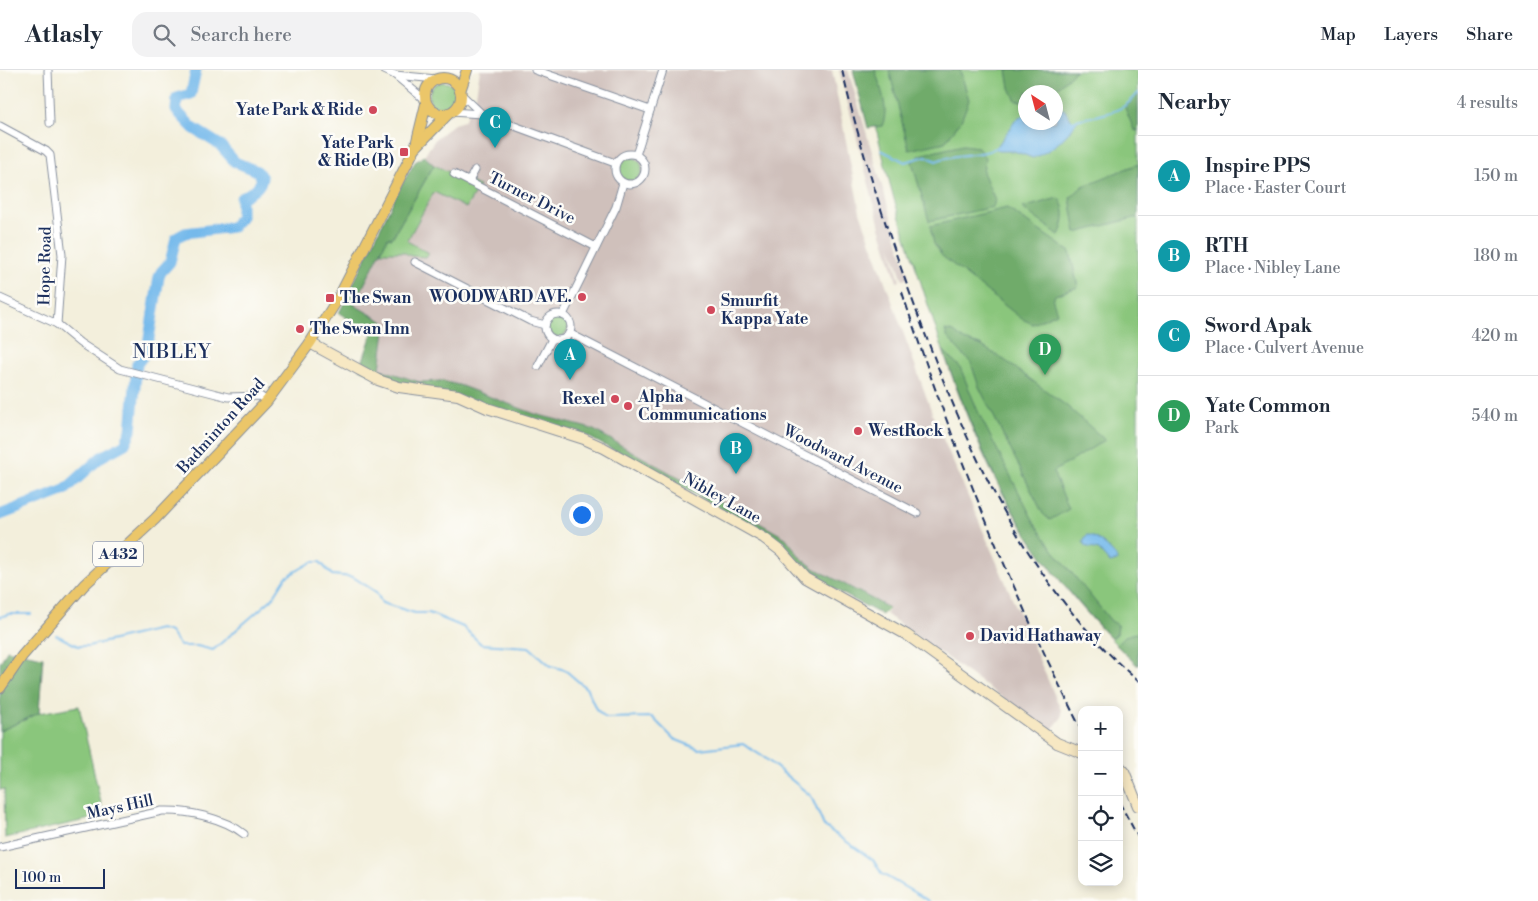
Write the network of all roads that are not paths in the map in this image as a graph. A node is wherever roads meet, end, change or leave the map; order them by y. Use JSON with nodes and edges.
{"nodes":[{"id":1,"x":48,"y":70,"type":"edge"},
{"id":2,"x":384,"y":70,"type":"edge"},
{"id":3,"x":447,"y":70,"type":"edge"},
{"id":4,"x":467,"y":70,"type":"edge"},
{"id":5,"x":535,"y":70,"type":"edge"},
{"id":6,"x":663,"y":70,"type":"edge"},
{"id":7,"x":395,"y":75,"type":"junction"},
{"id":8,"x":438,"y":78,"type":"junction"},
{"id":9,"x":461,"y":92,"type":"junction"},
{"id":10,"x":426,"y":102,"type":"junction"},
{"id":11,"x":650,"y":110,"type":"junction"},
{"id":12,"x":450,"y":112,"type":"junction"},
{"id":13,"x":482,"y":114,"type":"junction"},
{"id":14,"x":50,"y":122,"type":"dead end"},
{"id":15,"x":0,"y":126,"type":"edge"},
{"id":16,"x":415,"y":148,"type":"junction"},
{"id":17,"x":636,"y":154,"type":"junction"},
{"id":18,"x":615,"y":163,"type":"junction"},
{"id":19,"x":475,"y":170,"type":"dead end"},
{"id":20,"x":454,"y":174,"type":"dead end"},
{"id":21,"x":469,"y":181,"type":"junction"},
{"id":22,"x":623,"y":183,"type":"junction"},
{"id":23,"x":596,"y":247,"type":"junction"},
{"id":24,"x":415,"y":262,"type":"dead end"},
{"id":25,"x":0,"y":298,"type":"edge"},
{"id":26,"x":563,"y":316,"type":"junction"},
{"id":27,"x":57,"y":324,"type":"junction"},
{"id":28,"x":545,"y":325,"type":"junction"},
{"id":29,"x":570,"y":333,"type":"junction"},
{"id":30,"x":552,"y":339,"type":"junction"},
{"id":31,"x":310,"y":343,"type":"junction"},
{"id":32,"x":538,"y":366,"type":"dead end"},
{"id":33,"x":267,"y":400,"type":"junction"},
{"id":34,"x":917,"y":513,"type":"dead end"},
{"id":35,"x":0,"y":688,"type":"edge"},
{"id":36,"x":1078,"y":751,"type":"edge"},
{"id":37,"x":1123,"y":770,"type":"edge"},
{"id":38,"x":1138,"y":806,"type":"edge"},
{"id":39,"x":244,"y":834,"type":"dead end"},
{"id":40,"x":0,"y":847,"type":"edge"}],
"edges":[{"from":1,"to":14,"type":"street"},
{"from":2,"to":7,"type":"street"},
{"from":3,"to":8,"type":"main road"},
{"from":4,"to":9,"type":"main road"},
{"from":5,"to":11,"type":"street"},
{"from":6,"to":11,"type":"street"},
{"from":7,"to":8,"type":"street"},
{"from":7,"to":10,"type":"street"},
{"from":8,"to":9,"type":"main road"},
{"from":8,"to":10,"type":"main road"},
{"from":9,"to":12,"type":"main road"},
{"from":9,"to":13,"type":"street"},
{"from":10,"to":12,"type":"main road"},
{"from":10,"to":16,"type":"main road","name":"Badminton Road","number":"A432"},
{"from":11,"to":17,"type":"street"},
{"from":12,"to":13,"type":"street"},
{"from":12,"to":16,"type":"main road","name":"Badminton Road","number":"A432"},
{"from":13,"to":18,"type":"street"},
{"from":15,"to":27,"type":"street","name":"Hope Road"},
{"from":16,"to":31,"type":"main road","name":"Badminton Road","number":"A432"},
{"from":17,"to":18,"type":"street"},
{"from":17,"to":22,"type":"street"},
{"from":18,"to":22,"type":"street"},
{"from":19,"to":21,"type":"street"},
{"from":20,"to":21,"type":"street","name":"Turner Drive"},
{"from":21,"to":23,"type":"street","name":"Turner Drive"},
{"from":22,"to":23,"type":"street"},
{"from":23,"to":26,"type":"street"},
{"from":24,"to":28,"type":"street"},
{"from":25,"to":27,"type":"street"},
{"from":26,"to":28,"type":"street"},
{"from":26,"to":29,"type":"street"},
{"from":27,"to":33,"type":"street"},
{"from":28,"to":30,"type":"street"},
{"from":29,"to":30,"type":"street"},
{"from":29,"to":34,"type":"street","name":"Woodward Avenue"},
{"from":30,"to":32,"type":"street"},
{"from":31,"to":33,"type":"main road","name":"Badminton Road","number":"A432"},
{"from":31,"to":36,"type":"street","name":"Nibley Lane"},
{"from":33,"to":35,"type":"main road","name":"Badminton Road","number":"A432"},
{"from":37,"to":38,"type":"street"},
{"from":39,"to":40,"type":"street","name":"Mays Hill"}]}
